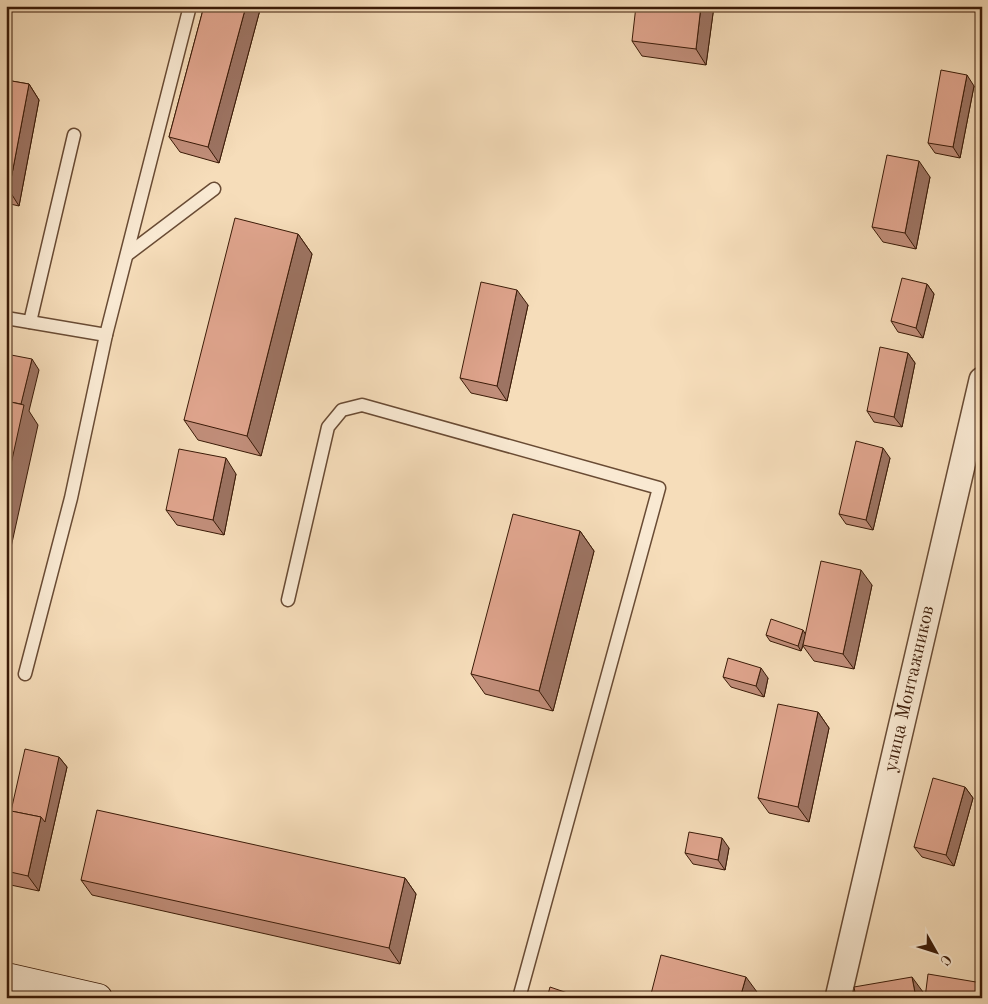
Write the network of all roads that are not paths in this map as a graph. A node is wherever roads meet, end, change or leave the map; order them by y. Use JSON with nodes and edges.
{"nodes":[{"id":1,"x":190,"y":6,"type":"edge"},
{"id":2,"x":74,"y":135,"type":"dead end"},
{"id":3,"x":214,"y":189,"type":"dead end"},
{"id":4,"x":128,"y":254,"type":"junction"},
{"id":5,"x":7,"y":321,"type":"edge"},
{"id":6,"x":30,"y":322,"type":"junction"},
{"id":7,"x":106,"y":335,"type":"junction"},
{"id":8,"x":982,"y":380,"type":"edge"},
{"id":9,"x":288,"y":600,"type":"dead end"},
{"id":10,"x":25,"y":674,"type":"dead end"},
{"id":11,"x":6,"y":977,"type":"edge"},
{"id":12,"x":98,"y":998,"type":"edge"},
{"id":13,"x":519,"y":998,"type":"edge"},
{"id":14,"x":838,"y":998,"type":"edge"}],
"edges":[{"from":1,"to":4,"type":"lane"},
{"from":2,"to":6,"type":"lane"},
{"from":3,"to":4,"type":"lane"},
{"from":4,"to":7,"type":"lane"},
{"from":5,"to":6,"type":"lane"},
{"from":6,"to":7,"type":"lane"},
{"from":7,"to":10,"type":"lane"},
{"from":8,"to":14,"type":"street","name":"улица Монтажников"},
{"from":9,"to":13,"type":"lane"},
{"from":11,"to":12,"type":"main road"}]}
